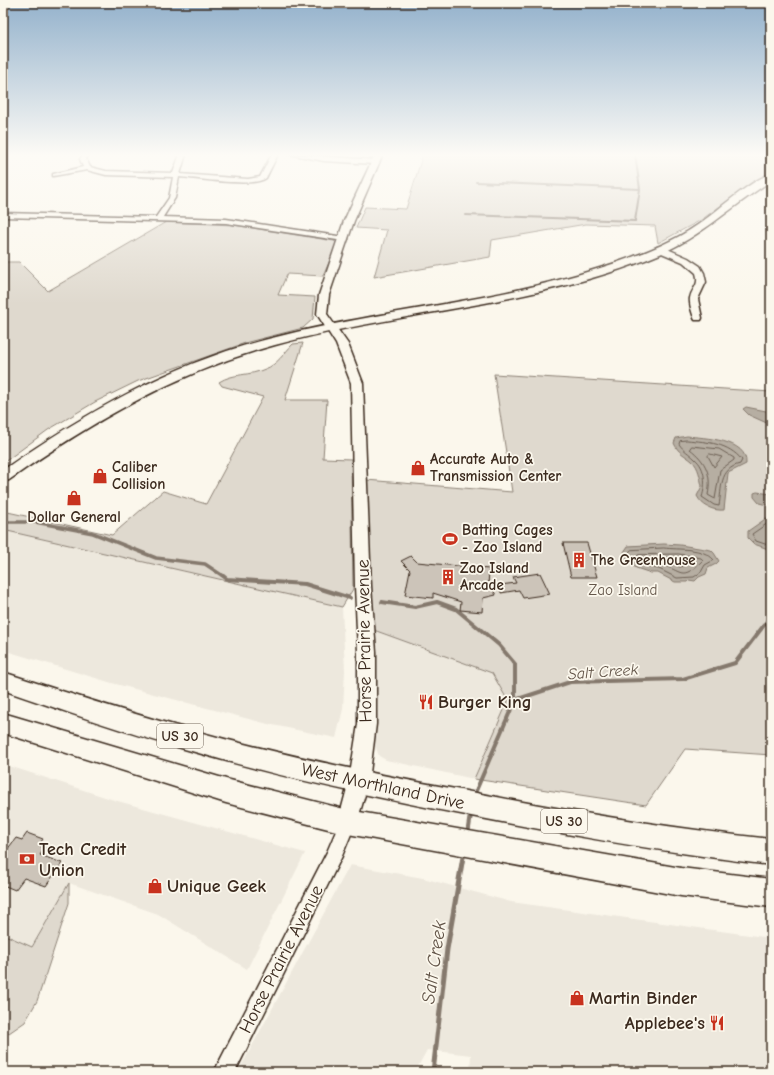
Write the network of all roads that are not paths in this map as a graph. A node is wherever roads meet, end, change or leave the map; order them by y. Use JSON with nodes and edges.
{"nodes":[{"id":1,"x":168,"y":204,"type":"edge"},
{"id":2,"x":356,"y":204,"type":"edge"},
{"id":3,"x":733,"y":204,"type":"edge"},
{"id":4,"x":3,"y":215,"type":"edge"},
{"id":5,"x":158,"y":219,"type":"junction"},
{"id":6,"x":344,"y":239,"type":"junction"},
{"id":7,"x":660,"y":249,"type":"junction"},
{"id":8,"x":698,"y":318,"type":"dead end"},
{"id":9,"x":330,"y":328,"type":"junction"},
{"id":10,"x":3,"y":477,"type":"edge"},
{"id":11,"x":3,"y":681,"type":"edge"},
{"id":12,"x":3,"y":723,"type":"edge"},
{"id":13,"x":359,"y":781,"type":"junction"},
{"id":14,"x":348,"y":822,"type":"junction"},
{"id":15,"x":771,"y":852,"type":"edge"},
{"id":16,"x":771,"y":893,"type":"edge"},
{"id":17,"x":224,"y":1072,"type":"edge"}],
"edges":[{"from":1,"to":5,"type":"street"},
{"from":2,"to":6,"type":"street","name":"Horse Prairie Avenue"},
{"from":3,"to":7,"type":"main road"},
{"from":4,"to":5,"type":"street"},
{"from":5,"to":6,"type":"street"},
{"from":6,"to":9,"type":"street","name":"Horse Prairie Avenue"},
{"from":7,"to":8,"type":"street"},
{"from":7,"to":9,"type":"main road"},
{"from":9,"to":10,"type":"main road"},
{"from":9,"to":13,"type":"street","name":"Horse Prairie Avenue"},
{"from":11,"to":13,"type":"highway","name":"West Morthland Drive","number":"US 30"},
{"from":12,"to":14,"type":"highway","number":"US 30"},
{"from":13,"to":14,"type":"street","name":"Horse Prairie Avenue"},
{"from":13,"to":15,"type":"highway","name":"West Morthland Drive","number":"US 30"},
{"from":14,"to":16,"type":"highway","number":"US 30"},
{"from":14,"to":17,"type":"street","name":"Horse Prairie Avenue"}]}
